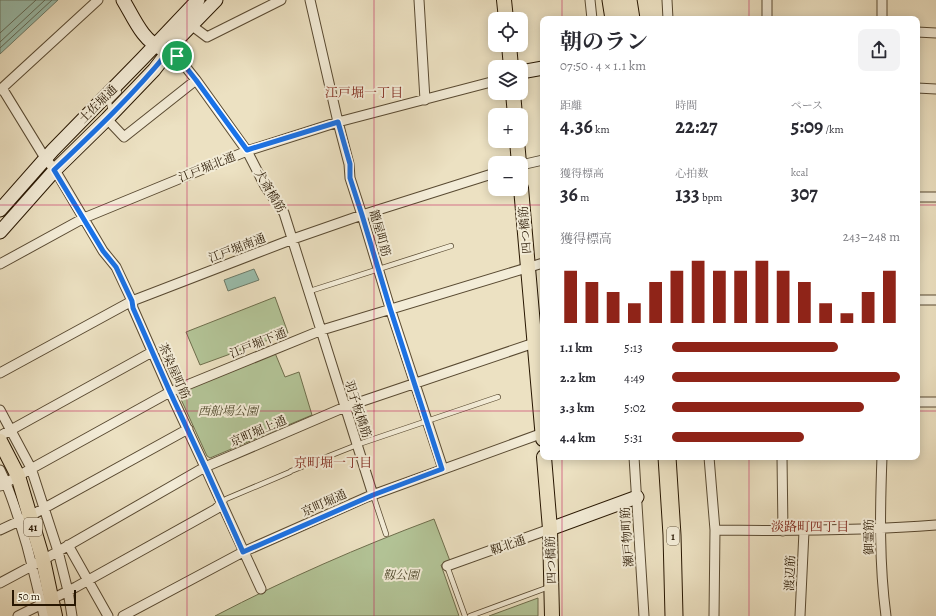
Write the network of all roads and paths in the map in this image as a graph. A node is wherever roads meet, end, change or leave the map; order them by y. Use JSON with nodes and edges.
{"nodes":[{"id":1,"x":98,"y":0,"type":"edge"},
{"id":2,"x":123,"y":0,"type":"edge"},
{"id":3,"x":198,"y":0,"type":"edge"},
{"id":4,"x":216,"y":0,"type":"edge"},
{"id":5,"x":281,"y":0,"type":"edge"},
{"id":6,"x":310,"y":0,"type":"edge"},
{"id":7,"x":419,"y":0,"type":"edge"},
{"id":8,"x":504,"y":0,"type":"edge"},
{"id":9,"x":590,"y":0,"type":"edge"},
{"id":10,"x":611,"y":0,"type":"edge"},
{"id":11,"x":629,"y":0,"type":"edge"},
{"id":12,"x":667,"y":0,"type":"edge"},
{"id":13,"x":767,"y":0,"type":"edge"},
{"id":14,"x":882,"y":0,"type":"edge"},
{"id":15,"x":505,"y":12,"type":"edge"},
{"id":16,"x":592,"y":16,"type":"edge"},
{"id":17,"x":614,"y":16,"type":"edge"},
{"id":18,"x":631,"y":16,"type":"edge"},
{"id":19,"x":668,"y":16,"type":"edge"},
{"id":20,"x":767,"y":16,"type":"edge"},
{"id":21,"x":882,"y":16,"type":"edge"},
{"id":22,"x":191,"y":25,"type":"junction"},
{"id":23,"x":920,"y":32,"type":"edge"},
{"id":24,"x":936,"y":33,"type":"edge"},
{"id":25,"x":154,"y":46,"type":"junction"},
{"id":26,"x":168,"y":52,"type":"junction"},
{"id":27,"x":540,"y":69,"type":"edge"},
{"id":28,"x":528,"y":71,"type":"edge"},
{"id":29,"x":196,"y":80,"type":"junction"},
{"id":30,"x":488,"y":83,"type":"edge"},
{"id":31,"x":920,"y":88,"type":"edge"},
{"id":32,"x":1,"y":89,"type":"edge"},
{"id":33,"x":936,"y":89,"type":"edge"},
{"id":34,"x":120,"y":90,"type":"dead end"},
{"id":35,"x":425,"y":100,"type":"junction"},
{"id":36,"x":109,"y":117,"type":"junction"},
{"id":37,"x":338,"y":122,"type":"junction"},
{"id":38,"x":247,"y":150,"type":"junction"},
{"id":39,"x":46,"y":158,"type":"junction"},
{"id":40,"x":540,"y":160,"type":"edge"},
{"id":41,"x":528,"y":162,"type":"edge"},
{"id":42,"x":54,"y":170,"type":"junction"},
{"id":43,"x":488,"y":175,"type":"edge"},
{"id":44,"x":522,"y":196,"type":"edge"},
{"id":45,"x":920,"y":197,"type":"edge"},
{"id":46,"x":936,"y":197,"type":"edge"},
{"id":47,"x":0,"y":210,"type":"edge"},
{"id":48,"x":362,"y":215,"type":"junction"},
{"id":49,"x":84,"y":218,"type":"junction"},
{"id":50,"x":0,"y":232,"type":"edge"},
{"id":51,"x":293,"y":239,"type":"junction"},
{"id":52,"x":451,"y":246,"type":"dead end"},
{"id":53,"x":0,"y":264,"type":"edge"},
{"id":54,"x":540,"y":264,"type":"edge"},
{"id":55,"x":528,"y":268,"type":"junction"},
{"id":56,"x":378,"y":270,"type":"junction"},
{"id":57,"x":310,"y":291,"type":"junction"},
{"id":58,"x":920,"y":300,"type":"edge"},
{"id":59,"x":936,"y":300,"type":"edge"},
{"id":60,"x":132,"y":301,"type":"junction"},
{"id":61,"x":390,"y":308,"type":"junction"},
{"id":62,"x":322,"y":330,"type":"junction"},
{"id":63,"x":539,"y":341,"type":"edge"},
{"id":64,"x":152,"y":352,"type":"junction"},
{"id":65,"x":540,"y":364,"type":"edge"},
{"id":66,"x":0,"y":373,"type":"edge"},
{"id":67,"x":414,"y":384,"type":"junction"},
{"id":68,"x":170,"y":392,"type":"junction"},
{"id":69,"x":498,"y":397,"type":"dead end"},
{"id":70,"x":920,"y":402,"type":"edge"},
{"id":71,"x":936,"y":402,"type":"edge"},
{"id":72,"x":344,"y":407,"type":"junction"},
{"id":73,"x":0,"y":410,"type":"edge"},
{"id":74,"x":427,"y":421,"type":"junction"},
{"id":75,"x":10,"y":430,"type":"junction"},
{"id":76,"x":188,"y":430,"type":"junction"},
{"id":77,"x":540,"y":434,"type":"edge"},
{"id":78,"x":0,"y":436,"type":"edge"},
{"id":79,"x":0,"y":441,"type":"edge"},
{"id":80,"x":357,"y":445,"type":"junction"},
{"id":81,"x":544,"y":460,"type":"edge"},
{"id":82,"x":634,"y":460,"type":"edge"},
{"id":83,"x":667,"y":460,"type":"edge"},
{"id":84,"x":710,"y":460,"type":"edge"},
{"id":85,"x":782,"y":460,"type":"edge"},
{"id":86,"x":882,"y":460,"type":"edge"},
{"id":87,"x":205,"y":467,"type":"junction"},
{"id":88,"x":31,"y":468,"type":"junction"},
{"id":89,"x":442,"y":469,"type":"junction"},
{"id":90,"x":0,"y":470,"type":"edge"},
{"id":91,"x":8,"y":481,"type":"edge"},
{"id":92,"x":373,"y":495,"type":"junction"},
{"id":93,"x":636,"y":497,"type":"junction"},
{"id":94,"x":221,"y":504,"type":"junction"},
{"id":95,"x":44,"y":508,"type":"junction"},
{"id":96,"x":25,"y":519,"type":"junction"},
{"id":97,"x":936,"y":525,"type":"edge"},
{"id":98,"x":550,"y":529,"type":"junction"},
{"id":99,"x":0,"y":530,"type":"edge"},
{"id":100,"x":715,"y":530,"type":"junction"},
{"id":101,"x":880,"y":530,"type":"junction"},
{"id":102,"x":783,"y":531,"type":"junction"},
{"id":103,"x":804,"y":531,"type":"junction"},
{"id":104,"x":386,"y":534,"type":"dead end"},
{"id":105,"x":68,"y":545,"type":"junction"},
{"id":106,"x":58,"y":551,"type":"junction"},
{"id":107,"x":243,"y":552,"type":"junction"},
{"id":108,"x":37,"y":563,"type":"junction"},
{"id":109,"x":447,"y":566,"type":"joint"},
{"id":110,"x":88,"y":580,"type":"junction"},
{"id":111,"x":0,"y":583,"type":"edge"},
{"id":112,"x":552,"y":586,"type":"junction"},
{"id":113,"x":261,"y":589,"type":"dead end"},
{"id":114,"x":68,"y":590,"type":"junction"},
{"id":115,"x":46,"y":601,"type":"junction"},
{"id":116,"x":18,"y":616,"type":"edge"},
{"id":117,"x":44,"y":616,"type":"edge"},
{"id":118,"x":55,"y":616,"type":"edge"},
{"id":119,"x":72,"y":616,"type":"edge"},
{"id":120,"x":108,"y":616,"type":"edge"},
{"id":121,"x":124,"y":616,"type":"edge"},
{"id":122,"x":465,"y":616,"type":"edge"},
{"id":123,"x":470,"y":616,"type":"edge"},
{"id":124,"x":552,"y":616,"type":"edge"},
{"id":125,"x":644,"y":616,"type":"edge"},
{"id":126,"x":674,"y":616,"type":"edge"},
{"id":127,"x":714,"y":616,"type":"edge"},
{"id":128,"x":800,"y":616,"type":"edge"},
{"id":129,"x":886,"y":616,"type":"edge"}],
"edges":[{"from":1,"to":32,"type":"street"},
{"from":2,"to":25,"type":"street","name":"犬斎橋筋"},
{"from":3,"to":25,"type":"street","name":"土佐堀通"},
{"from":4,"to":22,"type":"street","name":"土佐堀通"},
{"from":5,"to":22,"type":"street"},
{"from":6,"to":37,"type":"street","name":"籠屋町筋"},
{"from":7,"to":35,"type":"street"},
{"from":8,"to":15,"type":"main road"},
{"from":9,"to":16,"type":"street"},
{"from":10,"to":17,"type":"highway"},
{"from":11,"to":18,"type":"highway"},
{"from":12,"to":19,"type":"street"},
{"from":13,"to":20,"type":"street"},
{"from":14,"to":21,"type":"street"},
{"from":22,"to":26,"type":"street","name":"土佐堀通"},
{"from":23,"to":24,"type":"street"},
{"from":25,"to":26,"type":"street","name":"犬斎橋筋"},
{"from":25,"to":39,"type":"street","name":"土佐堀通"},
{"from":26,"to":29,"type":"street","name":"犬斎橋筋"},
{"from":26,"to":36,"type":"street","name":"土佐堀通"},
{"from":27,"to":28,"type":"street"},
{"from":29,"to":36,"type":"street"},
{"from":29,"to":38,"type":"street","name":"犬斎橋筋"},
{"from":30,"to":35,"type":"street","name":"江戸堀北通"},
{"from":31,"to":33,"type":"street"},
{"from":32,"to":39,"type":"street"},
{"from":34,"to":36,"type":"lane"},
{"from":35,"to":37,"type":"street","name":"江戸堀北通"},
{"from":36,"to":42,"type":"street","name":"土佐堀通"},
{"from":37,"to":38,"type":"street","name":"江戸堀北通"},
{"from":37,"to":48,"type":"street","name":"籠屋町筋"},
{"from":38,"to":49,"type":"street","name":"江戸堀北通"},
{"from":38,"to":51,"type":"street","name":"犬斎橋筋"},
{"from":39,"to":42,"type":"street","name":"茶染屋町筋"},
{"from":39,"to":47,"type":"street","name":"土佐堀通"},
{"from":40,"to":41,"type":"street"},
{"from":42,"to":49,"type":"street","name":"茶染屋町筋"},
{"from":42,"to":50,"type":"street","name":"土佐堀通"},
{"from":43,"to":48,"type":"street","name":"江戸堀南通"},
{"from":44,"to":55,"type":"main road","name":"四つ橋筋"},
{"from":45,"to":46,"type":"street"},
{"from":48,"to":51,"type":"street","name":"江戸堀南通"},
{"from":48,"to":56,"type":"street","name":"籠屋町筋"},
{"from":49,"to":53,"type":"street","name":"江戸堀北通"},
{"from":49,"to":60,"type":"street","name":"茶染屋町筋"},
{"from":51,"to":57,"type":"street","name":"犬斎橋筋"},
{"from":51,"to":60,"type":"street","name":"江戸堀南通"},
{"from":52,"to":56,"type":"lane"},
{"from":54,"to":55,"type":"street","name":"江戸堀下通"},
{"from":55,"to":61,"type":"street","name":"江戸堀下通"},
{"from":55,"to":63,"type":"main road","name":"四つ橋筋"},
{"from":56,"to":57,"type":"lane"},
{"from":56,"to":61,"type":"street","name":"籠屋町筋"},
{"from":57,"to":62,"type":"street","name":"犬斎橋筋"},
{"from":58,"to":59,"type":"street"},
{"from":60,"to":64,"type":"street","name":"茶染屋町筋"},
{"from":60,"to":66,"type":"street","name":"江戸堀南通"},
{"from":61,"to":62,"type":"street","name":"江戸堀下通"},
{"from":61,"to":67,"type":"street","name":"籠屋町筋"},
{"from":62,"to":68,"type":"street","name":"江戸堀下通"},
{"from":62,"to":72,"type":"street","name":"羽子板橋筋"},
{"from":63,"to":65,"type":"main road","name":"四つ橋筋"},
{"from":63,"to":67,"type":"street","name":"京町堀上通"},
{"from":64,"to":68,"type":"street","name":"茶染屋町筋"},
{"from":64,"to":75,"type":"street"},
{"from":67,"to":72,"type":"street","name":"京町堀上通"},
{"from":67,"to":74,"type":"street","name":"籠屋町筋"},
{"from":68,"to":76,"type":"street","name":"茶染屋町筋"},
{"from":68,"to":88,"type":"street","name":"江戸堀下通"},
{"from":69,"to":74,"type":"lane"},
{"from":70,"to":71,"type":"street"},
{"from":72,"to":80,"type":"street","name":"羽子板橋筋"},
{"from":72,"to":87,"type":"street","name":"京町堀上通"},
{"from":73,"to":75,"type":"street"},
{"from":74,"to":80,"type":"lane"},
{"from":74,"to":89,"type":"street","name":"籠屋町筋"},
{"from":75,"to":78,"type":"street"},
{"from":75,"to":88,"type":"street"},
{"from":76,"to":87,"type":"street","name":"茶染屋町筋"},
{"from":76,"to":95,"type":"street"},
{"from":77,"to":89,"type":"street","name":"京町堀通"},
{"from":79,"to":91,"type":"main road","number":"41"},
{"from":80,"to":92,"type":"street","name":"羽子板橋筋"},
{"from":80,"to":94,"type":"lane"},
{"from":81,"to":98,"type":"main road","name":"四つ橋筋"},
{"from":82,"to":93,"type":"street","name":"瀬戸物町筋"},
{"from":83,"to":126,"type":"highway","number":"1"},
{"from":84,"to":100,"type":"street"},
{"from":85,"to":102,"type":"street"},
{"from":86,"to":101,"type":"street","name":"御霊筋"},
{"from":87,"to":94,"type":"street","name":"茶染屋町筋"},
{"from":87,"to":105,"type":"street","name":"京町堀上通"},
{"from":88,"to":91,"type":"street","name":"江戸堀下通"},
{"from":88,"to":95,"type":"street"},
{"from":89,"to":92,"type":"street","name":"京町堀通"},
{"from":90,"to":91,"type":"street"},
{"from":91,"to":96,"type":"main road","number":"41"},
{"from":92,"to":104,"type":"lane"},
{"from":92,"to":107,"type":"street","name":"京町堀通"},
{"from":93,"to":98,"type":"street","name":"靱北通"},
{"from":93,"to":125,"type":"street","name":"瀬戸物町筋"},
{"from":94,"to":107,"type":"street","name":"茶染屋町筋"},
{"from":94,"to":110,"type":"street"},
{"from":95,"to":96,"type":"street"},
{"from":95,"to":106,"type":"street"},
{"from":96,"to":99,"type":"street"},
{"from":96,"to":108,"type":"main road","number":"41"},
{"from":97,"to":101,"type":"street"},
{"from":98,"to":109,"type":"street","name":"靱北通"},
{"from":98,"to":112,"type":"main road","name":"四つ橋筋"},
{"from":100,"to":102,"type":"street"},
{"from":100,"to":127,"type":"street"},
{"from":101,"to":103,"type":"street"},
{"from":101,"to":129,"type":"street","name":"御霊筋"},
{"from":102,"to":103,"type":"street"},
{"from":103,"to":128,"type":"street","name":"渡辺筋"},
{"from":105,"to":106,"type":"street","name":"京町堀上通"},
{"from":105,"to":110,"type":"street"},
{"from":106,"to":108,"type":"street","name":"京町堀上通"},
{"from":106,"to":114,"type":"street"},
{"from":107,"to":113,"type":"street","name":"茶染屋町筋"},
{"from":107,"to":121,"type":"street","name":"京町堀通"},
{"from":108,"to":111,"type":"street","name":"京町堀上通"},
{"from":108,"to":115,"type":"main road","number":"41"},
{"from":109,"to":122,"type":"lane"},
{"from":110,"to":114,"type":"street"},
{"from":110,"to":120,"type":"street"},
{"from":112,"to":123,"type":"lane"},
{"from":112,"to":124,"type":"main road","name":"四つ橋筋"},
{"from":114,"to":115,"type":"street"},
{"from":114,"to":119,"type":"street"},
{"from":115,"to":116,"type":"street"},
{"from":115,"to":117,"type":"street"},
{"from":115,"to":118,"type":"main road","number":"41"}]}
